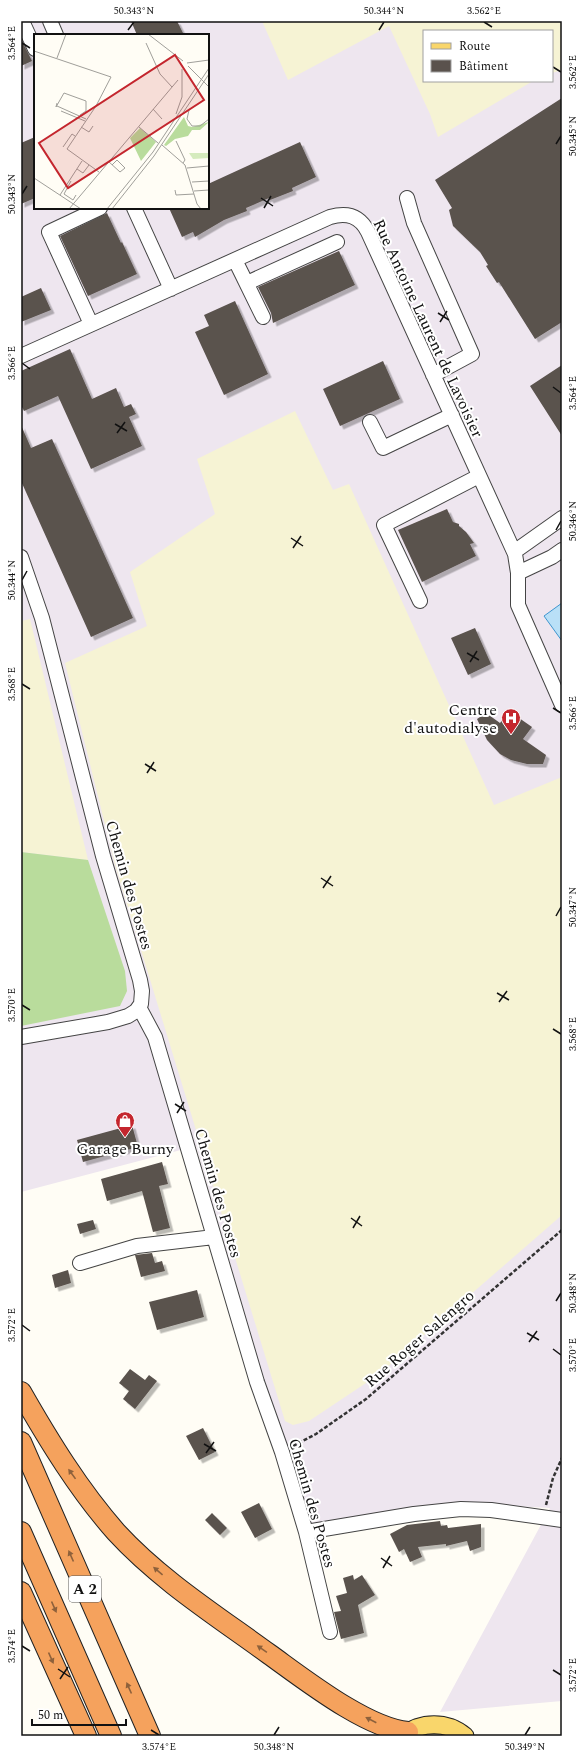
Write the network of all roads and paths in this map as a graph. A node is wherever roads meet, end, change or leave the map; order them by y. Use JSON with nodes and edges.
{"nodes":[{"id":1,"x":22,"y":21,"type":"edge"},
{"id":2,"x":50,"y":21,"type":"edge"},
{"id":3,"x":56,"y":34,"type":"edge"},
{"id":4,"x":34,"y":47,"type":"edge"},
{"id":5,"x":407,"y":198,"type":"dead end"},
{"id":6,"x":98,"y":209,"type":"edge"},
{"id":7,"x":134,"y":209,"type":"edge"},
{"id":8,"x":337,"y":242,"type":"dead end"},
{"id":9,"x":235,"y":260,"type":"junction"},
{"id":10,"x":247,"y":283,"type":"junction"},
{"id":11,"x":170,"y":289,"type":"junction"},
{"id":12,"x":263,"y":317,"type":"dead end"},
{"id":13,"x":91,"y":324,"type":"junction"},
{"id":14,"x":21,"y":356,"type":"edge"},
{"id":15,"x":433,"y":374,"type":"junction"},
{"id":16,"x":452,"y":415,"type":"junction"},
{"id":17,"x":370,"y":422,"type":"dead end"},
{"id":18,"x":480,"y":476,"type":"junction"},
{"id":19,"x":562,"y":518,"type":"edge"},
{"id":20,"x":562,"y":550,"type":"edge"},
{"id":21,"x":514,"y":552,"type":"junction"},
{"id":22,"x":21,"y":557,"type":"edge"},
{"id":23,"x":518,"y":573,"type":"junction"},
{"id":24,"x":420,"y":600,"type":"dead end"},
{"id":25,"x":562,"y":705,"type":"edge"},
{"id":26,"x":139,"y":1007,"type":"junction"},
{"id":27,"x":21,"y":1037,"type":"edge"},
{"id":28,"x":562,"y":1230,"type":"edge"},
{"id":29,"x":214,"y":1237,"type":"junction"},
{"id":30,"x":80,"y":1263,"type":"dead end"},
{"id":31,"x":21,"y":1392,"type":"edge"},
{"id":32,"x":21,"y":1442,"type":"edge"},
{"id":33,"x":282,"y":1452,"type":"junction"},
{"id":34,"x":562,"y":1458,"type":"edge"},
{"id":35,"x":543,"y":1517,"type":"junction"},
{"id":36,"x":562,"y":1520,"type":"edge"},
{"id":37,"x":21,"y":1532,"type":"edge"},
{"id":38,"x":306,"y":1532,"type":"junction"},
{"id":39,"x":21,"y":1586,"type":"edge"},
{"id":40,"x":25,"y":1601,"type":"edge"},
{"id":41,"x":330,"y":1632,"type":"dead end"},
{"id":42,"x":405,"y":1734,"type":"edge"},
{"id":43,"x":86,"y":1736,"type":"edge"},
{"id":44,"x":111,"y":1736,"type":"edge"},
{"id":45,"x":150,"y":1736,"type":"edge"},
{"id":46,"x":465,"y":1736,"type":"edge"}],
"edges":[{"from":1,"to":4,"type":"street"},
{"from":2,"to":3,"type":"street"},
{"from":5,"to":15,"type":"street"},
{"from":6,"to":13,"type":"street"},
{"from":7,"to":11,"type":"street"},
{"from":8,"to":10,"type":"street"},
{"from":9,"to":10,"type":"street"},
{"from":9,"to":11,"type":"street","name":"Rue Antoine Laurent de Lavoisier"},
{"from":9,"to":15,"type":"street","name":"Rue Antoine Laurent de Lavoisier"},
{"from":10,"to":12,"type":"street"},
{"from":11,"to":13,"type":"street","name":"Rue Antoine Laurent de Lavoisier"},
{"from":13,"to":14,"type":"street","name":"Rue Antoine Laurent de Lavoisier"},
{"from":15,"to":16,"type":"street","name":"Rue Antoine Laurent de Lavoisier"},
{"from":16,"to":17,"type":"street"},
{"from":16,"to":18,"type":"street","name":"Rue Antoine Laurent de Lavoisier"},
{"from":18,"to":21,"type":"street","name":"Rue Antoine Laurent de Lavoisier"},
{"from":18,"to":24,"type":"street"},
{"from":19,"to":21,"type":"street"},
{"from":20,"to":23,"type":"street"},
{"from":21,"to":23,"type":"street","name":"Rue Antoine Laurent de Lavoisier"},
{"from":22,"to":26,"type":"street","name":"Chemin des Postes"},
{"from":23,"to":25,"type":"street","name":"Rue Antoine Laurent de Lavoisier"},
{"from":26,"to":27,"type":"street"},
{"from":26,"to":29,"type":"street","name":"Chemin des Postes"},
{"from":28,"to":33,"type":"path","name":"Rue Roger Salengro"},
{"from":29,"to":30,"type":"street"},
{"from":29,"to":33,"type":"street","name":"Chemin des Postes"},
{"from":42,"to":31,"type":"highway","one_way":true},
{"from":45,"to":32,"type":"highway","number":"A 2","one_way":true},
{"from":33,"to":38,"type":"street","name":"Chemin des Postes"},
{"from":34,"to":35,"type":"path"},
{"from":35,"to":36,"type":"street"},
{"from":35,"to":38,"type":"street"},
{"from":37,"to":44,"type":"highway","number":"A 2","one_way":true},
{"from":38,"to":41,"type":"street","name":"Chemin des Postes"},
{"from":39,"to":40,"type":"highway"},
{"from":40,"to":43,"type":"highway","one_way":true},
{"from":42,"to":46,"type":"main road"}]}
